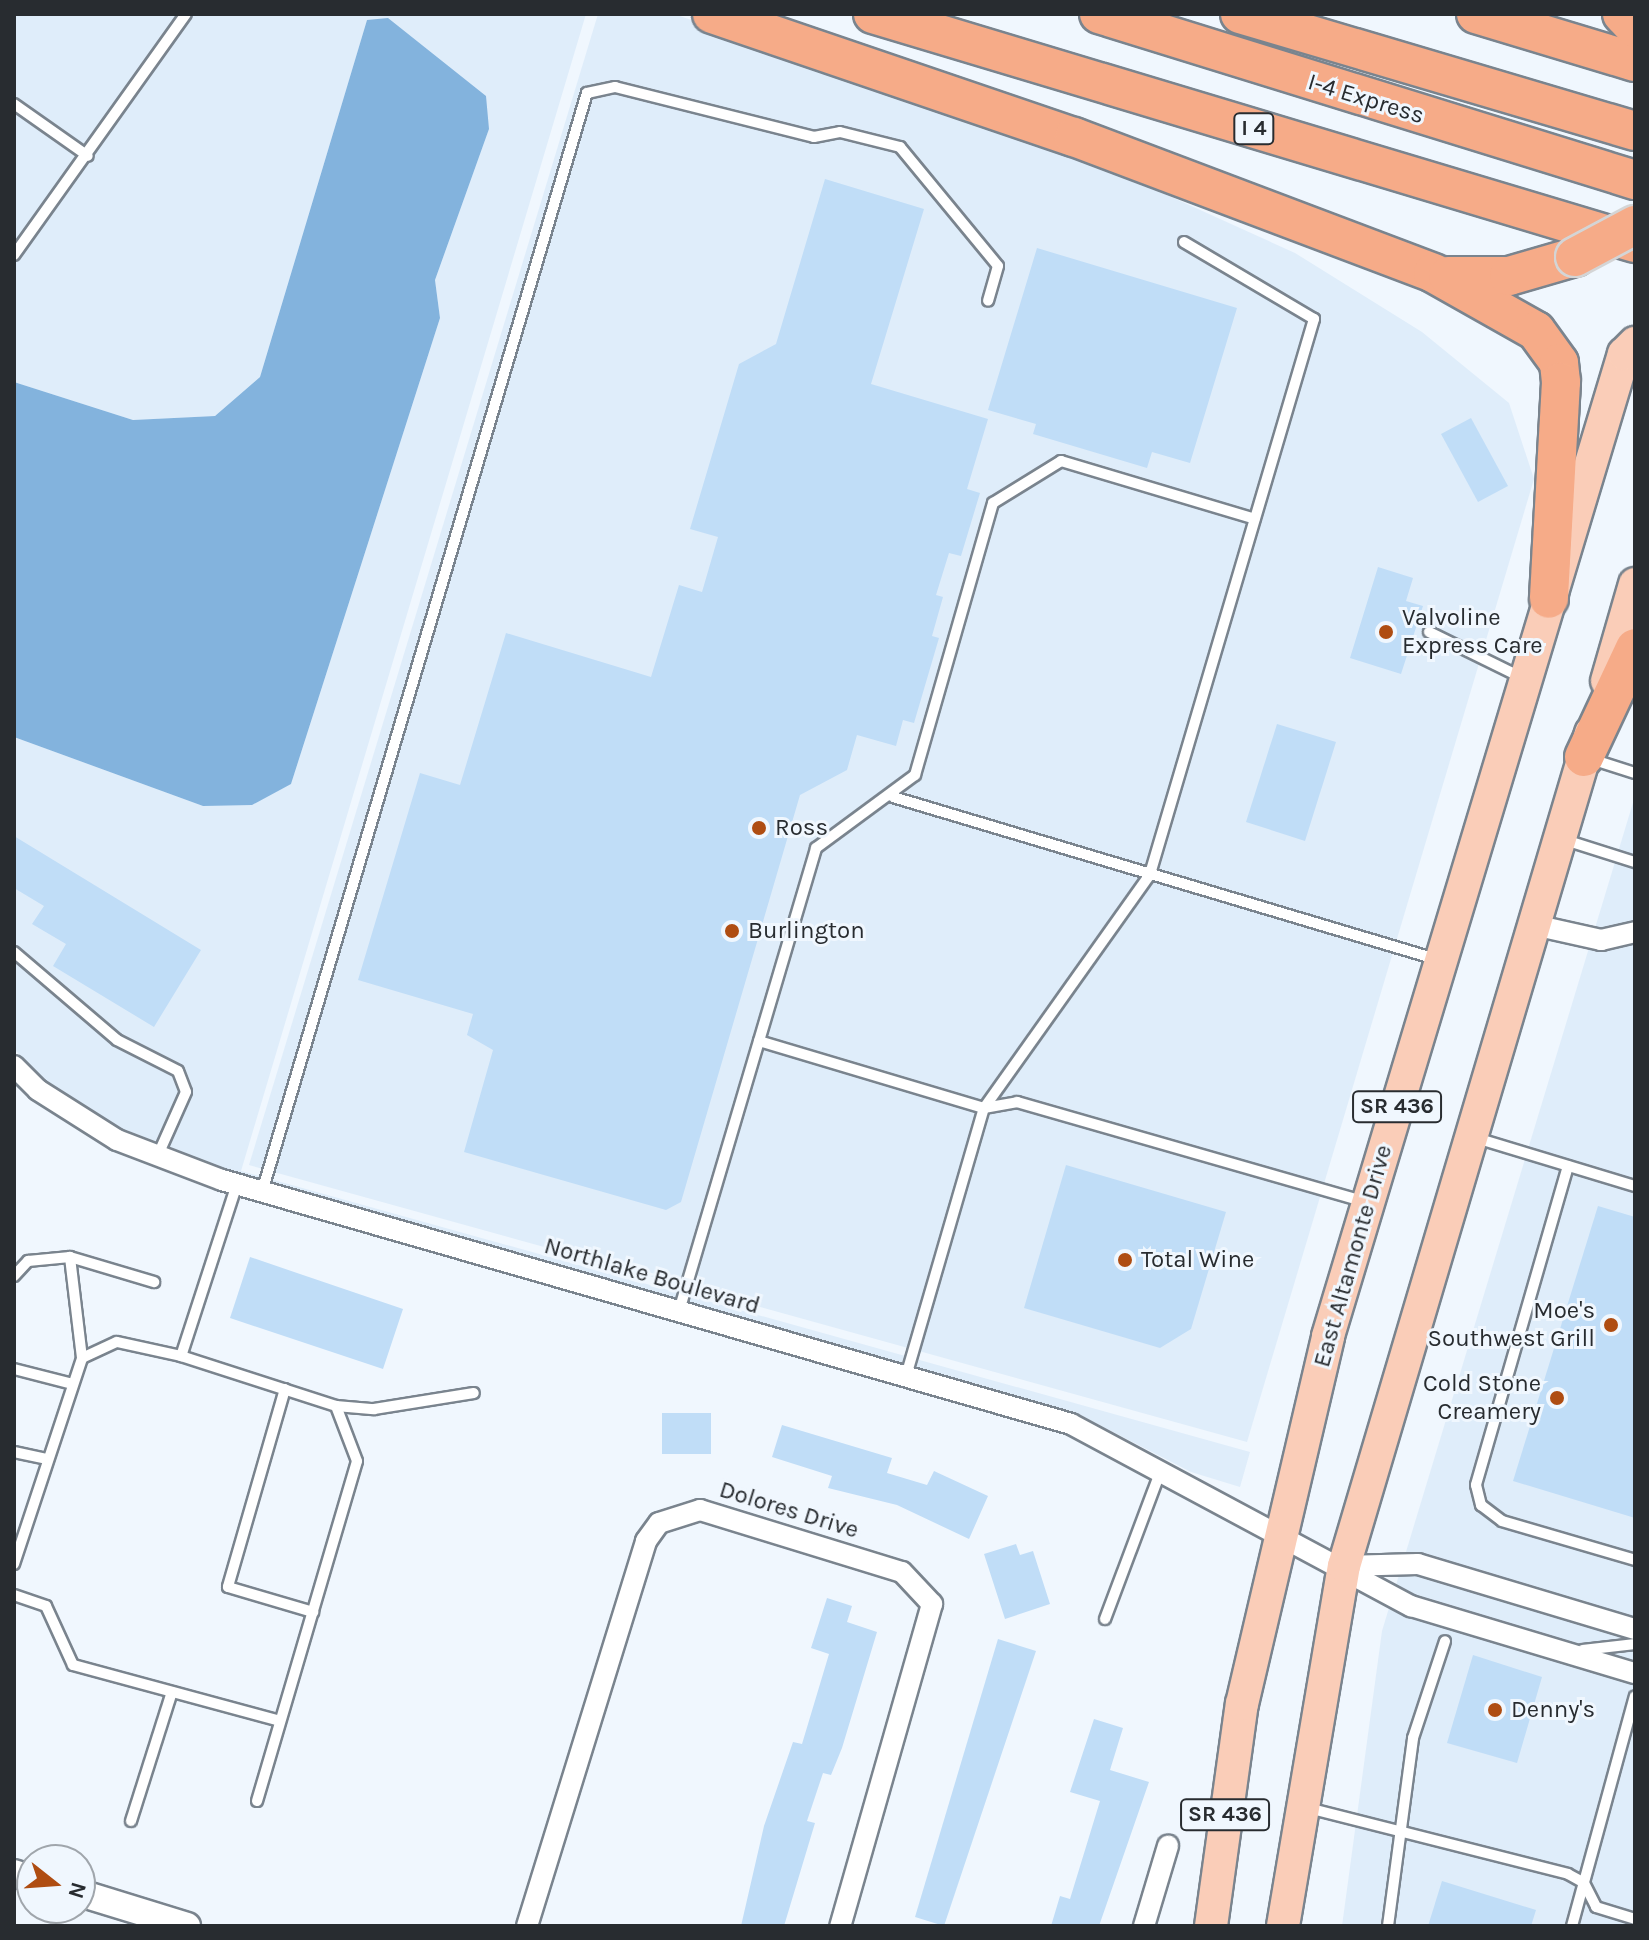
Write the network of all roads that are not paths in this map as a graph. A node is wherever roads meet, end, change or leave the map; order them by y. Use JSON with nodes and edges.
{"nodes":[{"id":1,"x":186,"y":14,"type":"edge"},
{"id":2,"x":712,"y":14,"type":"edge"},
{"id":3,"x":873,"y":14,"type":"edge"},
{"id":4,"x":1099,"y":14,"type":"edge"},
{"id":5,"x":1240,"y":14,"type":"edge"},
{"id":6,"x":1476,"y":14,"type":"edge"},
{"id":7,"x":1622,"y":14,"type":"edge"},
{"id":8,"x":1635,"y":28,"type":"edge"},
{"id":9,"x":1635,"y":62,"type":"edge"},
{"id":10,"x":14,"y":104,"type":"edge"},
{"id":11,"x":1635,"y":131,"type":"edge"},
{"id":12,"x":88,"y":156,"type":"junction"},
{"id":13,"x":1635,"y":180,"type":"edge"},
{"id":14,"x":1635,"y":225,"type":"edge"},
{"id":15,"x":1184,"y":242,"type":"dead end"},
{"id":16,"x":1635,"y":243,"type":"edge"},
{"id":17,"x":14,"y":255,"type":"edge"},
{"id":18,"x":1433,"y":273,"type":"junction"},
{"id":19,"x":988,"y":301,"type":"dead end"},
{"id":20,"x":1635,"y":343,"type":"edge"},
{"id":21,"x":1255,"y":519,"type":"junction"},
{"id":22,"x":1635,"y":584,"type":"edge"},
{"id":23,"x":1549,"y":599,"type":"junction"},
{"id":24,"x":1429,"y":632,"type":"dead end"},
{"id":25,"x":1635,"y":648,"type":"edge"},
{"id":26,"x":1525,"y":679,"type":"junction"},
{"id":27,"x":1584,"y":757,"type":"junction"},
{"id":28,"x":1635,"y":773,"type":"edge"},
{"id":29,"x":893,"y":797,"type":"junction"},
{"id":30,"x":1560,"y":839,"type":"junction"},
{"id":31,"x":1635,"y":862,"type":"edge"},
{"id":32,"x":1150,"y":874,"type":"junction"},
{"id":33,"x":1534,"y":925,"type":"junction"},
{"id":34,"x":1635,"y":932,"type":"edge"},
{"id":35,"x":14,"y":952,"type":"edge"},
{"id":36,"x":1441,"y":960,"type":"junction"},
{"id":37,"x":759,"y":1041,"type":"junction"},
{"id":38,"x":14,"y":1066,"type":"edge"},
{"id":39,"x":984,"y":1108,"type":"junction"},
{"id":40,"x":1471,"y":1136,"type":"junction"},
{"id":41,"x":158,"y":1155,"type":"junction"},
{"id":42,"x":1568,"y":1166,"type":"junction"},
{"id":43,"x":237,"y":1184,"type":"junction"},
{"id":44,"x":1635,"y":1186,"type":"edge"},
{"id":45,"x":262,"y":1192,"type":"junction"},
{"id":46,"x":1368,"y":1203,"type":"junction"},
{"id":47,"x":70,"y":1257,"type":"junction"},
{"id":48,"x":14,"y":1276,"type":"edge"},
{"id":49,"x":154,"y":1282,"type":"dead end"},
{"id":50,"x":679,"y":1311,"type":"junction"},
{"id":51,"x":181,"y":1356,"type":"junction"},
{"id":52,"x":82,"y":1358,"type":"junction"},
{"id":53,"x":14,"y":1369,"type":"edge"},
{"id":54,"x":906,"y":1376,"type":"junction"},
{"id":55,"x":69,"y":1383,"type":"junction"},
{"id":56,"x":285,"y":1389,"type":"junction"},
{"id":57,"x":474,"y":1393,"type":"dead end"},
{"id":58,"x":336,"y":1406,"type":"junction"},
{"id":59,"x":14,"y":1452,"type":"edge"},
{"id":60,"x":46,"y":1459,"type":"junction"},
{"id":61,"x":1162,"y":1468,"type":"junction"},
{"id":62,"x":1278,"y":1537,"type":"junction"},
{"id":63,"x":1635,"y":1560,"type":"edge"},
{"id":64,"x":14,"y":1564,"type":"edge"},
{"id":65,"x":1344,"y":1566,"type":"junction"},
{"id":66,"x":14,"y":1595,"type":"edge"},
{"id":67,"x":313,"y":1612,"type":"junction"},
{"id":68,"x":1105,"y":1619,"type":"dead end"},
{"id":69,"x":1635,"y":1629,"type":"edge"},
{"id":70,"x":1445,"y":1641,"type":"dead end"},
{"id":71,"x":1635,"y":1644,"type":"edge"},
{"id":72,"x":1561,"y":1650,"type":"junction"},
{"id":73,"x":1635,"y":1673,"type":"edge"},
{"id":74,"x":172,"y":1692,"type":"junction"},
{"id":75,"x":1635,"y":1696,"type":"edge"},
{"id":76,"x":280,"y":1721,"type":"junction"},
{"id":77,"x":257,"y":1801,"type":"dead end"},
{"id":78,"x":1300,"y":1807,"type":"junction"},
{"id":79,"x":131,"y":1821,"type":"dead end"},
{"id":80,"x":1401,"y":1826,"type":"junction"},
{"id":81,"x":1168,"y":1846,"type":"dead end"},
{"id":82,"x":1584,"y":1883,"type":"junction"},
{"id":83,"x":96,"y":1898,"type":"edge"},
{"id":84,"x":1635,"y":1919,"type":"edge"},
{"id":85,"x":187,"y":1926,"type":"edge"},
{"id":86,"x":527,"y":1926,"type":"edge"},
{"id":87,"x":840,"y":1926,"type":"edge"},
{"id":88,"x":1144,"y":1926,"type":"edge"},
{"id":89,"x":1211,"y":1926,"type":"edge"},
{"id":90,"x":1283,"y":1926,"type":"edge"},
{"id":91,"x":1388,"y":1926,"type":"edge"},
{"id":92,"x":1572,"y":1926,"type":"edge"}],
"edges":[{"from":1,"to":12,"type":"lane"},
{"from":2,"to":18,"type":"highway"},
{"from":3,"to":16,"type":"highway","number":"I 4"},
{"from":4,"to":13,"type":"highway","name":"I-4 Express"},
{"from":5,"to":11,"type":"highway","name":"I-4 Express"},
{"from":6,"to":9,"type":"highway"},
{"from":7,"to":8,"type":"highway"},
{"from":10,"to":12,"type":"lane"},
{"from":12,"to":17,"type":"lane"},
{"from":14,"to":18,"type":"highway","bridge":true},
{"from":15,"to":21,"type":"lane"},
{"from":18,"to":23,"type":"highway"},
{"from":19,"to":45,"type":"lane"},
{"from":20,"to":23,"type":"main road","number":"SR 436"},
{"from":21,"to":29,"type":"lane"},
{"from":21,"to":32,"type":"lane"},
{"from":22,"to":27,"type":"main road","number":"SR 436"},
{"from":23,"to":26,"type":"main road","name":"East Altamonte Drive","number":"SR 436"},
{"from":24,"to":26,"type":"lane"},
{"from":25,"to":27,"type":"highway"},
{"from":26,"to":36,"type":"main road","name":"East Altamonte Drive","number":"SR 436"},
{"from":27,"to":28,"type":"lane"},
{"from":27,"to":30,"type":"main road","number":"SR 436"},
{"from":29,"to":32,"type":"lane"},
{"from":29,"to":37,"type":"lane"},
{"from":30,"to":31,"type":"lane"},
{"from":30,"to":33,"type":"main road","number":"SR 436"},
{"from":32,"to":36,"type":"lane"},
{"from":32,"to":39,"type":"lane"},
{"from":33,"to":34,"type":"street"},
{"from":33,"to":40,"type":"main road","number":"SR 436"},
{"from":35,"to":41,"type":"lane"},
{"from":36,"to":46,"type":"main road","name":"East Altamonte Drive","number":"SR 436"},
{"from":37,"to":39,"type":"lane"},
{"from":37,"to":50,"type":"lane"},
{"from":38,"to":41,"type":"street","name":"Northlake Boulevard"},
{"from":39,"to":46,"type":"lane"},
{"from":39,"to":54,"type":"lane"},
{"from":40,"to":42,"type":"lane"},
{"from":40,"to":65,"type":"main road","number":"SR 436"},
{"from":41,"to":43,"type":"street","name":"Northlake Boulevard"},
{"from":42,"to":44,"type":"lane"},
{"from":42,"to":63,"type":"lane"},
{"from":43,"to":45,"type":"street","name":"Northlake Boulevard"},
{"from":43,"to":51,"type":"lane"},
{"from":45,"to":50,"type":"street","name":"Northlake Boulevard"},
{"from":46,"to":62,"type":"main road","name":"East Altamonte Drive","number":"SR 436"},
{"from":47,"to":48,"type":"lane"},
{"from":47,"to":49,"type":"lane"},
{"from":47,"to":52,"type":"lane"},
{"from":50,"to":54,"type":"street","name":"Northlake Boulevard"},
{"from":51,"to":52,"type":"lane"},
{"from":51,"to":56,"type":"lane"},
{"from":52,"to":55,"type":"lane"},
{"from":53,"to":55,"type":"lane"},
{"from":54,"to":61,"type":"street","name":"Northlake Boulevard"},
{"from":55,"to":60,"type":"lane"},
{"from":56,"to":58,"type":"lane"},
{"from":56,"to":67,"type":"lane"},
{"from":57,"to":58,"type":"lane"},
{"from":58,"to":67,"type":"lane"},
{"from":59,"to":60,"type":"lane"},
{"from":60,"to":64,"type":"lane"},
{"from":61,"to":62,"type":"street","name":"Northlake Boulevard"},
{"from":61,"to":68,"type":"lane"},
{"from":62,"to":65,"type":"street","name":"Northlake Boulevard"},
{"from":62,"to":89,"type":"main road","name":"East Altamonte Drive","number":"SR 436"},
{"from":65,"to":69,"type":"street"},
{"from":65,"to":72,"type":"street","name":"Northlake Boulevard"},
{"from":65,"to":78,"type":"main road","number":"SR 436"},
{"from":66,"to":74,"type":"lane"},
{"from":67,"to":76,"type":"lane"},
{"from":70,"to":80,"type":"lane"},
{"from":71,"to":72,"type":"lane"},
{"from":72,"to":73,"type":"street","name":"Northlake Boulevard"},
{"from":74,"to":76,"type":"lane"},
{"from":74,"to":79,"type":"lane"},
{"from":75,"to":82,"type":"lane"},
{"from":76,"to":77,"type":"lane"},
{"from":78,"to":80,"type":"lane"},
{"from":78,"to":90,"type":"main road","number":"SR 436"},
{"from":80,"to":82,"type":"lane"},
{"from":80,"to":91,"type":"lane"},
{"from":81,"to":88,"type":"street"},
{"from":82,"to":84,"type":"lane"},
{"from":82,"to":92,"type":"lane"},
{"from":83,"to":85,"type":"street"},
{"from":86,"to":87,"type":"street","name":"Dolores Drive"}]}
